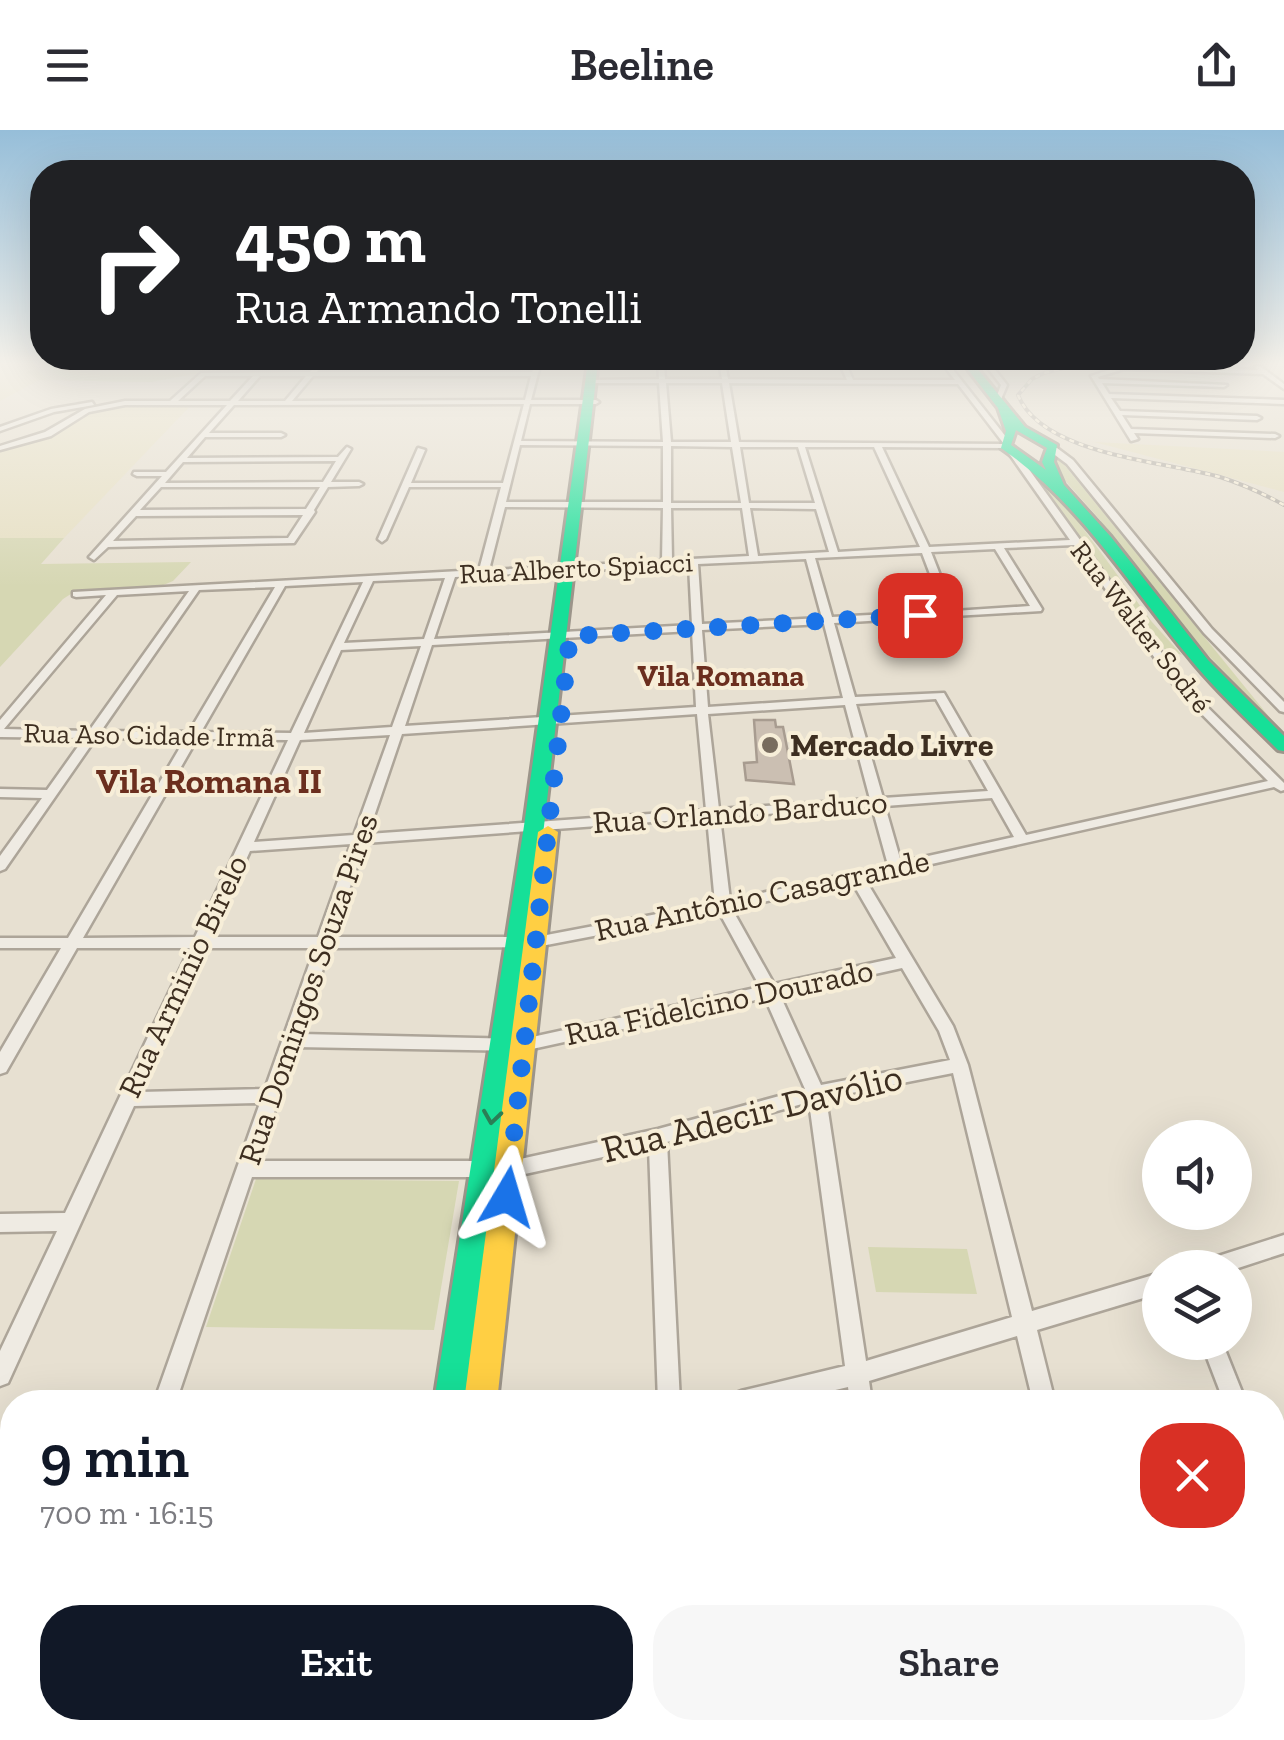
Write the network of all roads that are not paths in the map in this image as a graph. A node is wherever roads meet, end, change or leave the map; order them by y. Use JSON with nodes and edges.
{"nodes":[{"id":1,"x":37,"y":437,"type":"edge"},
{"id":2,"x":202,"y":437,"type":"edge"},
{"id":3,"x":519,"y":437,"type":"edge"},
{"id":4,"x":588,"y":437,"type":"edge"},
{"id":5,"x":667,"y":437,"type":"edge"},
{"id":6,"x":736,"y":437,"type":"edge"},
{"id":7,"x":1005,"y":437,"type":"edge"},
{"id":8,"x":1008,"y":437,"type":"edge"},
{"id":9,"x":1033,"y":437,"type":"edge"},
{"id":10,"x":517,"y":443,"type":"junction"},
{"id":11,"x":587,"y":443,"type":"junction"},
{"id":12,"x":667,"y":444,"type":"junction"},
{"id":13,"x":737,"y":445,"type":"junction"},
{"id":14,"x":801,"y":445,"type":"junction"},
{"id":15,"x":877,"y":445,"type":"junction"},
{"id":16,"x":1011,"y":447,"type":"junction"},
{"id":17,"x":0,"y":448,"type":"edge"},
{"id":18,"x":1048,"y":448,"type":"junction"},
{"id":19,"x":347,"y":449,"type":"dead end"},
{"id":20,"x":421,"y":450,"type":"dead end"},
{"id":21,"x":341,"y":459,"type":"junction"},
{"id":22,"x":181,"y":460,"type":"junction"},
{"id":23,"x":137,"y":474,"type":"dead end"},
{"id":24,"x":169,"y":474,"type":"junction"},
{"id":25,"x":327,"y":484,"type":"junction"},
{"id":26,"x":360,"y":484,"type":"dead end"},
{"id":27,"x":406,"y":485,"type":"junction"},
{"id":28,"x":506,"y":485,"type":"junction"},
{"id":29,"x":158,"y":486,"type":"junction"},
{"id":30,"x":1061,"y":488,"type":"junction"},
{"id":31,"x":501,"y":504,"type":"junction"},
{"id":32,"x":581,"y":504,"type":"junction"},
{"id":33,"x":667,"y":504,"type":"junction"},
{"id":34,"x":746,"y":505,"type":"junction"},
{"id":35,"x":820,"y":506,"type":"junction"},
{"id":36,"x":311,"y":512,"type":"junction"},
{"id":37,"x":134,"y":513,"type":"junction"},
{"id":38,"x":382,"y":539,"type":"dead end"},
{"id":39,"x":1075,"y":542,"type":"junction"},
{"id":40,"x":106,"y":544,"type":"junction"},
{"id":41,"x":998,"y":546,"type":"junction"},
{"id":42,"x":926,"y":550,"type":"junction"},
{"id":43,"x":834,"y":553,"type":"junction"},
{"id":44,"x":810,"y":555,"type":"junction"},
{"id":45,"x":94,"y":558,"type":"dead end"},
{"id":46,"x":754,"y":558,"type":"junction"},
{"id":47,"x":693,"y":562,"type":"junction"},
{"id":48,"x":666,"y":564,"type":"junction"},
{"id":49,"x":573,"y":569,"type":"junction"},
{"id":50,"x":482,"y":573,"type":"junction"},
{"id":51,"x":451,"y":575,"type":"junction"},
{"id":52,"x":369,"y":579,"type":"junction"},
{"id":53,"x":282,"y":583,"type":"junction"},
{"id":54,"x":196,"y":588,"type":"junction"},
{"id":55,"x":113,"y":592,"type":"junction"},
{"id":56,"x":76,"y":594,"type":"dead end"},
{"id":57,"x":950,"y":614,"type":"junction"},
{"id":58,"x":829,"y":620,"type":"junction"},
{"id":59,"x":698,"y":627,"type":"junction"},
{"id":60,"x":564,"y":636,"type":"junction"},
{"id":61,"x":427,"y":644,"type":"junction"},
{"id":62,"x":337,"y":647,"type":"junction"},
{"id":63,"x":849,"y":700,"type":"junction"},
{"id":64,"x":1284,"y":709,"type":"edge"},
{"id":65,"x":702,"y":710,"type":"junction"},
{"id":66,"x":554,"y":721,"type":"junction"},
{"id":67,"x":0,"y":730,"type":"edge"},
{"id":68,"x":398,"y":732,"type":"junction"},
{"id":69,"x":94,"y":734,"type":"junction"},
{"id":70,"x":298,"y":737,"type":"junction"},
{"id":71,"x":192,"y":738,"type":"junction"},
{"id":72,"x":1284,"y":746,"type":"edge"},
{"id":73,"x":1280,"y":786,"type":"edge"},
{"id":74,"x":0,"y":793,"type":"edge"},
{"id":75,"x":51,"y":794,"type":"junction"},
{"id":76,"x":996,"y":794,"type":"junction"},
{"id":77,"x":877,"y":802,"type":"junction"},
{"id":78,"x":715,"y":815,"type":"junction"},
{"id":79,"x":542,"y":826,"type":"junction"},
{"id":80,"x":360,"y":839,"type":"junction"},
{"id":81,"x":1022,"y":840,"type":"junction"},
{"id":82,"x":244,"y":846,"type":"junction"},
{"id":83,"x":0,"y":866,"type":"edge"},
{"id":84,"x":895,"y":866,"type":"junction"},
{"id":85,"x":855,"y":875,"type":"junction"},
{"id":86,"x":723,"y":906,"type":"junction"},
{"id":87,"x":0,"y":943,"type":"edge"},
{"id":88,"x":199,"y":943,"type":"junction"},
{"id":89,"x":526,"y":943,"type":"junction"},
{"id":90,"x":72,"y":944,"type":"junction"},
{"id":91,"x":323,"y":944,"type":"junction"},
{"id":92,"x":908,"y":961,"type":"junction"},
{"id":93,"x":768,"y":989,"type":"junction"},
{"id":94,"x":290,"y":1040,"type":"junction"},
{"id":95,"x":512,"y":1045,"type":"junction"},
{"id":96,"x":960,"y":1065,"type":"junction"},
{"id":97,"x":0,"y":1067,"type":"edge"},
{"id":98,"x":816,"y":1093,"type":"junction"},
{"id":99,"x":271,"y":1096,"type":"junction"},
{"id":100,"x":126,"y":1099,"type":"junction"},
{"id":101,"x":658,"y":1137,"type":"junction"},
{"id":102,"x":245,"y":1169,"type":"junction"},
{"id":103,"x":511,"y":1169,"type":"junction"},
{"id":104,"x":484,"y":1170,"type":"junction"},
{"id":105,"x":68,"y":1222,"type":"junction"},
{"id":106,"x":0,"y":1223,"type":"edge"},
{"id":107,"x":1284,"y":1244,"type":"edge"},
{"id":108,"x":1252,"y":1254,"type":"edge"},
{"id":109,"x":1142,"y":1289,"type":"edge"},
{"id":110,"x":1024,"y":1325,"type":"junction"},
{"id":111,"x":461,"y":1326,"type":"junction"},
{"id":112,"x":490,"y":1326,"type":"junction"},
{"id":113,"x":1218,"y":1360,"type":"edge"},
{"id":114,"x":857,"y":1374,"type":"junction"},
{"id":115,"x":0,"y":1375,"type":"edge"},
{"id":116,"x":169,"y":1390,"type":"edge"},
{"id":117,"x":452,"y":1390,"type":"edge"},
{"id":118,"x":482,"y":1390,"type":"edge"},
{"id":119,"x":669,"y":1390,"type":"edge"},
{"id":120,"x":791,"y":1390,"type":"edge"},
{"id":121,"x":859,"y":1390,"type":"edge"},
{"id":122,"x":1041,"y":1390,"type":"edge"},
{"id":123,"x":1229,"y":1390,"type":"edge"}],
"edges":[{"from":1,"to":17,"type":"street"},
{"from":2,"to":22,"type":"street"},
{"from":3,"to":10,"type":"street"},
{"from":4,"to":11,"type":"street"},
{"from":5,"to":12,"type":"street"},
{"from":6,"to":13,"type":"street"},
{"from":7,"to":16,"type":"street","name":"Rua Walter Sodré"},
{"from":8,"to":16,"type":"street"},
{"from":9,"to":18,"type":"street"},
{"from":10,"to":11,"type":"street"},
{"from":10,"to":28,"type":"street"},
{"from":11,"to":12,"type":"street"},
{"from":11,"to":32,"type":"street"},
{"from":12,"to":13,"type":"street"},
{"from":12,"to":33,"type":"street"},
{"from":13,"to":14,"type":"street"},
{"from":13,"to":34,"type":"street"},
{"from":14,"to":15,"type":"street"},
{"from":14,"to":35,"type":"street"},
{"from":15,"to":16,"type":"street"},
{"from":15,"to":42,"type":"street"},
{"from":16,"to":18,"type":"street"},
{"from":16,"to":30,"type":"street"},
{"from":16,"to":39,"type":"street","name":"Rua Walter Sodré"},
{"from":18,"to":30,"type":"street"},
{"from":18,"to":64,"type":"street"},
{"from":19,"to":21,"type":"street"},
{"from":20,"to":27,"type":"street"},
{"from":21,"to":22,"type":"street"},
{"from":21,"to":25,"type":"street"},
{"from":22,"to":24,"type":"street"},
{"from":23,"to":24,"type":"street"},
{"from":24,"to":29,"type":"street"},
{"from":25,"to":26,"type":"street"},
{"from":25,"to":29,"type":"street"},
{"from":25,"to":36,"type":"street"},
{"from":27,"to":28,"type":"street"},
{"from":27,"to":38,"type":"street"},
{"from":28,"to":31,"type":"street"},
{"from":29,"to":37,"type":"street"},
{"from":30,"to":72,"type":"street"},
{"from":31,"to":32,"type":"street"},
{"from":31,"to":50,"type":"street"},
{"from":32,"to":33,"type":"street"},
{"from":32,"to":49,"type":"street"},
{"from":33,"to":34,"type":"street"},
{"from":33,"to":48,"type":"street"},
{"from":34,"to":35,"type":"street"},
{"from":34,"to":46,"type":"street"},
{"from":35,"to":43,"type":"street"},
{"from":36,"to":37,"type":"street"},
{"from":36,"to":40,"type":"street"},
{"from":37,"to":40,"type":"street"},
{"from":39,"to":41,"type":"street","name":"Rua Alberto Spiacci"},
{"from":39,"to":73,"type":"street","name":"Rua Walter Sodré"},
{"from":40,"to":45,"type":"street"},
{"from":41,"to":42,"type":"street","name":"Rua Alberto Spiacci"},
{"from":41,"to":57,"type":"street"},
{"from":42,"to":43,"type":"street","name":"Rua Alberto Spiacci"},
{"from":42,"to":57,"type":"street"},
{"from":43,"to":44,"type":"street","name":"Rua Alberto Spiacci"},
{"from":44,"to":46,"type":"street","name":"Rua Alberto Spiacci"},
{"from":44,"to":58,"type":"street"},
{"from":46,"to":47,"type":"street","name":"Rua Alberto Spiacci"},
{"from":47,"to":48,"type":"street","name":"Rua Alberto Spiacci"},
{"from":47,"to":59,"type":"street"},
{"from":48,"to":49,"type":"street","name":"Rua Alberto Spiacci"},
{"from":49,"to":50,"type":"street","name":"Rua Alberto Spiacci"},
{"from":49,"to":60,"type":"street"},
{"from":50,"to":51,"type":"street","name":"Rua Alberto Spiacci"},
{"from":51,"to":52,"type":"street","name":"Rua Alberto Spiacci"},
{"from":51,"to":61,"type":"street","name":"Rua Domingos Souza Pires"},
{"from":52,"to":53,"type":"street","name":"Rua Alberto Spiacci"},
{"from":52,"to":62,"type":"street","name":"Rua Arminio Birelo"},
{"from":53,"to":54,"type":"street","name":"Rua Alberto Spiacci"},
{"from":53,"to":71,"type":"street"},
{"from":54,"to":55,"type":"street","name":"Rua Alberto Spiacci"},
{"from":54,"to":69,"type":"street"},
{"from":55,"to":56,"type":"street","name":"Rua Alberto Spiacci"},
{"from":55,"to":67,"type":"street"},
{"from":57,"to":58,"type":"street"},
{"from":58,"to":59,"type":"street"},
{"from":58,"to":63,"type":"street"},
{"from":59,"to":60,"type":"street"},
{"from":59,"to":65,"type":"street"},
{"from":60,"to":61,"type":"street"},
{"from":60,"to":66,"type":"street"},
{"from":61,"to":62,"type":"street"},
{"from":61,"to":68,"type":"street","name":"Rua Domingos Souza Pires"},
{"from":62,"to":70,"type":"street","name":"Rua Arminio Birelo"},
{"from":63,"to":65,"type":"street"},
{"from":63,"to":76,"type":"street"},
{"from":63,"to":77,"type":"street"},
{"from":65,"to":66,"type":"street"},
{"from":65,"to":78,"type":"street"},
{"from":66,"to":68,"type":"street"},
{"from":66,"to":79,"type":"street"},
{"from":67,"to":69,"type":"street","name":"Rua Aso Cidade Irmã"},
{"from":68,"to":70,"type":"street","name":"Rua Aso Cidade Irmã"},
{"from":68,"to":80,"type":"street","name":"Rua Domingos Souza Pires"},
{"from":69,"to":71,"type":"street","name":"Rua Aso Cidade Irmã"},
{"from":69,"to":75,"type":"street"},
{"from":70,"to":71,"type":"street","name":"Rua Aso Cidade Irmã"},
{"from":70,"to":82,"type":"street","name":"Rua Arminio Birelo"},
{"from":71,"to":90,"type":"street"},
{"from":73,"to":81,"type":"street","name":"Rua Antônio Casagrande"},
{"from":74,"to":75,"type":"street"},
{"from":75,"to":83,"type":"street"},
{"from":76,"to":77,"type":"street","name":"Rua Orlando Barduco"},
{"from":76,"to":81,"type":"street"},
{"from":77,"to":78,"type":"street","name":"Rua Orlando Barduco"},
{"from":77,"to":84,"type":"street"},
{"from":78,"to":79,"type":"street","name":"Rua Orlando Barduco"},
{"from":78,"to":86,"type":"street"},
{"from":79,"to":80,"type":"street","name":"Rua Orlando Barduco"},
{"from":79,"to":89,"type":"street"},
{"from":80,"to":82,"type":"street","name":"Rua Orlando Barduco"},
{"from":80,"to":91,"type":"street","name":"Rua Domingos Souza Pires"},
{"from":81,"to":84,"type":"street","name":"Rua Antônio Casagrande"},
{"from":82,"to":88,"type":"street","name":"Rua Arminio Birelo"},
{"from":84,"to":85,"type":"street","name":"Rua Antônio Casagrande"},
{"from":85,"to":86,"type":"street","name":"Rua Antônio Casagrande"},
{"from":85,"to":92,"type":"street"},
{"from":86,"to":89,"type":"street","name":"Rua Antônio Casagrande"},
{"from":86,"to":93,"type":"street"},
{"from":87,"to":90,"type":"street","name":"Rua Antônio Casagrande"},
{"from":88,"to":90,"type":"street","name":"Rua Antônio Casagrande"},
{"from":88,"to":91,"type":"street","name":"Rua Antônio Casagrande"},
{"from":88,"to":100,"type":"street","name":"Rua Arminio Birelo"},
{"from":89,"to":91,"type":"street","name":"Rua Antônio Casagrande"},
{"from":89,"to":95,"type":"street"},
{"from":90,"to":97,"type":"street"},
{"from":91,"to":94,"type":"street","name":"Rua Domingos Souza Pires"},
{"from":92,"to":93,"type":"street","name":"Rua Fidelcino Dourado"},
{"from":92,"to":96,"type":"street"},
{"from":93,"to":95,"type":"street","name":"Rua Fidelcino Dourado"},
{"from":93,"to":98,"type":"street"},
{"from":94,"to":95,"type":"street","name":"Rua Fidelcino Dourado"},
{"from":94,"to":99,"type":"street","name":"Rua Domingos Souza Pires"},
{"from":95,"to":103,"type":"street"},
{"from":95,"to":104,"type":"street","one_way":true},
{"from":96,"to":98,"type":"street","name":"Rua Adecir Davólio"},
{"from":96,"to":110,"type":"street"},
{"from":98,"to":101,"type":"street","name":"Rua Adecir Davólio"},
{"from":98,"to":114,"type":"street"},
{"from":99,"to":100,"type":"street"},
{"from":99,"to":102,"type":"street","name":"Rua Domingos Souza Pires"},
{"from":100,"to":105,"type":"street","name":"Rua Arminio Birelo"},
{"from":101,"to":103,"type":"street","name":"Rua Adecir Davólio"},
{"from":101,"to":119,"type":"street"},
{"from":102,"to":104,"type":"street","name":"Rua Adecir Davólio"},
{"from":102,"to":116,"type":"street","name":"Rua Domingos Souza Pires"},
{"from":103,"to":104,"type":"street","name":"Rua Adecir Davólio"},
{"from":103,"to":112,"type":"street"},
{"from":104,"to":111,"type":"street"},
{"from":105,"to":106,"type":"street"},
{"from":105,"to":115,"type":"street","name":"Rua Arminio Birelo"},
{"from":107,"to":108,"type":"street"},
{"from":109,"to":110,"type":"street"},
{"from":110,"to":114,"type":"street"},
{"from":110,"to":122,"type":"street"},
{"from":111,"to":112,"type":"street"},
{"from":111,"to":117,"type":"street"},
{"from":112,"to":118,"type":"street"},
{"from":113,"to":123,"type":"street"},
{"from":114,"to":120,"type":"street"},
{"from":114,"to":121,"type":"street"}]}
